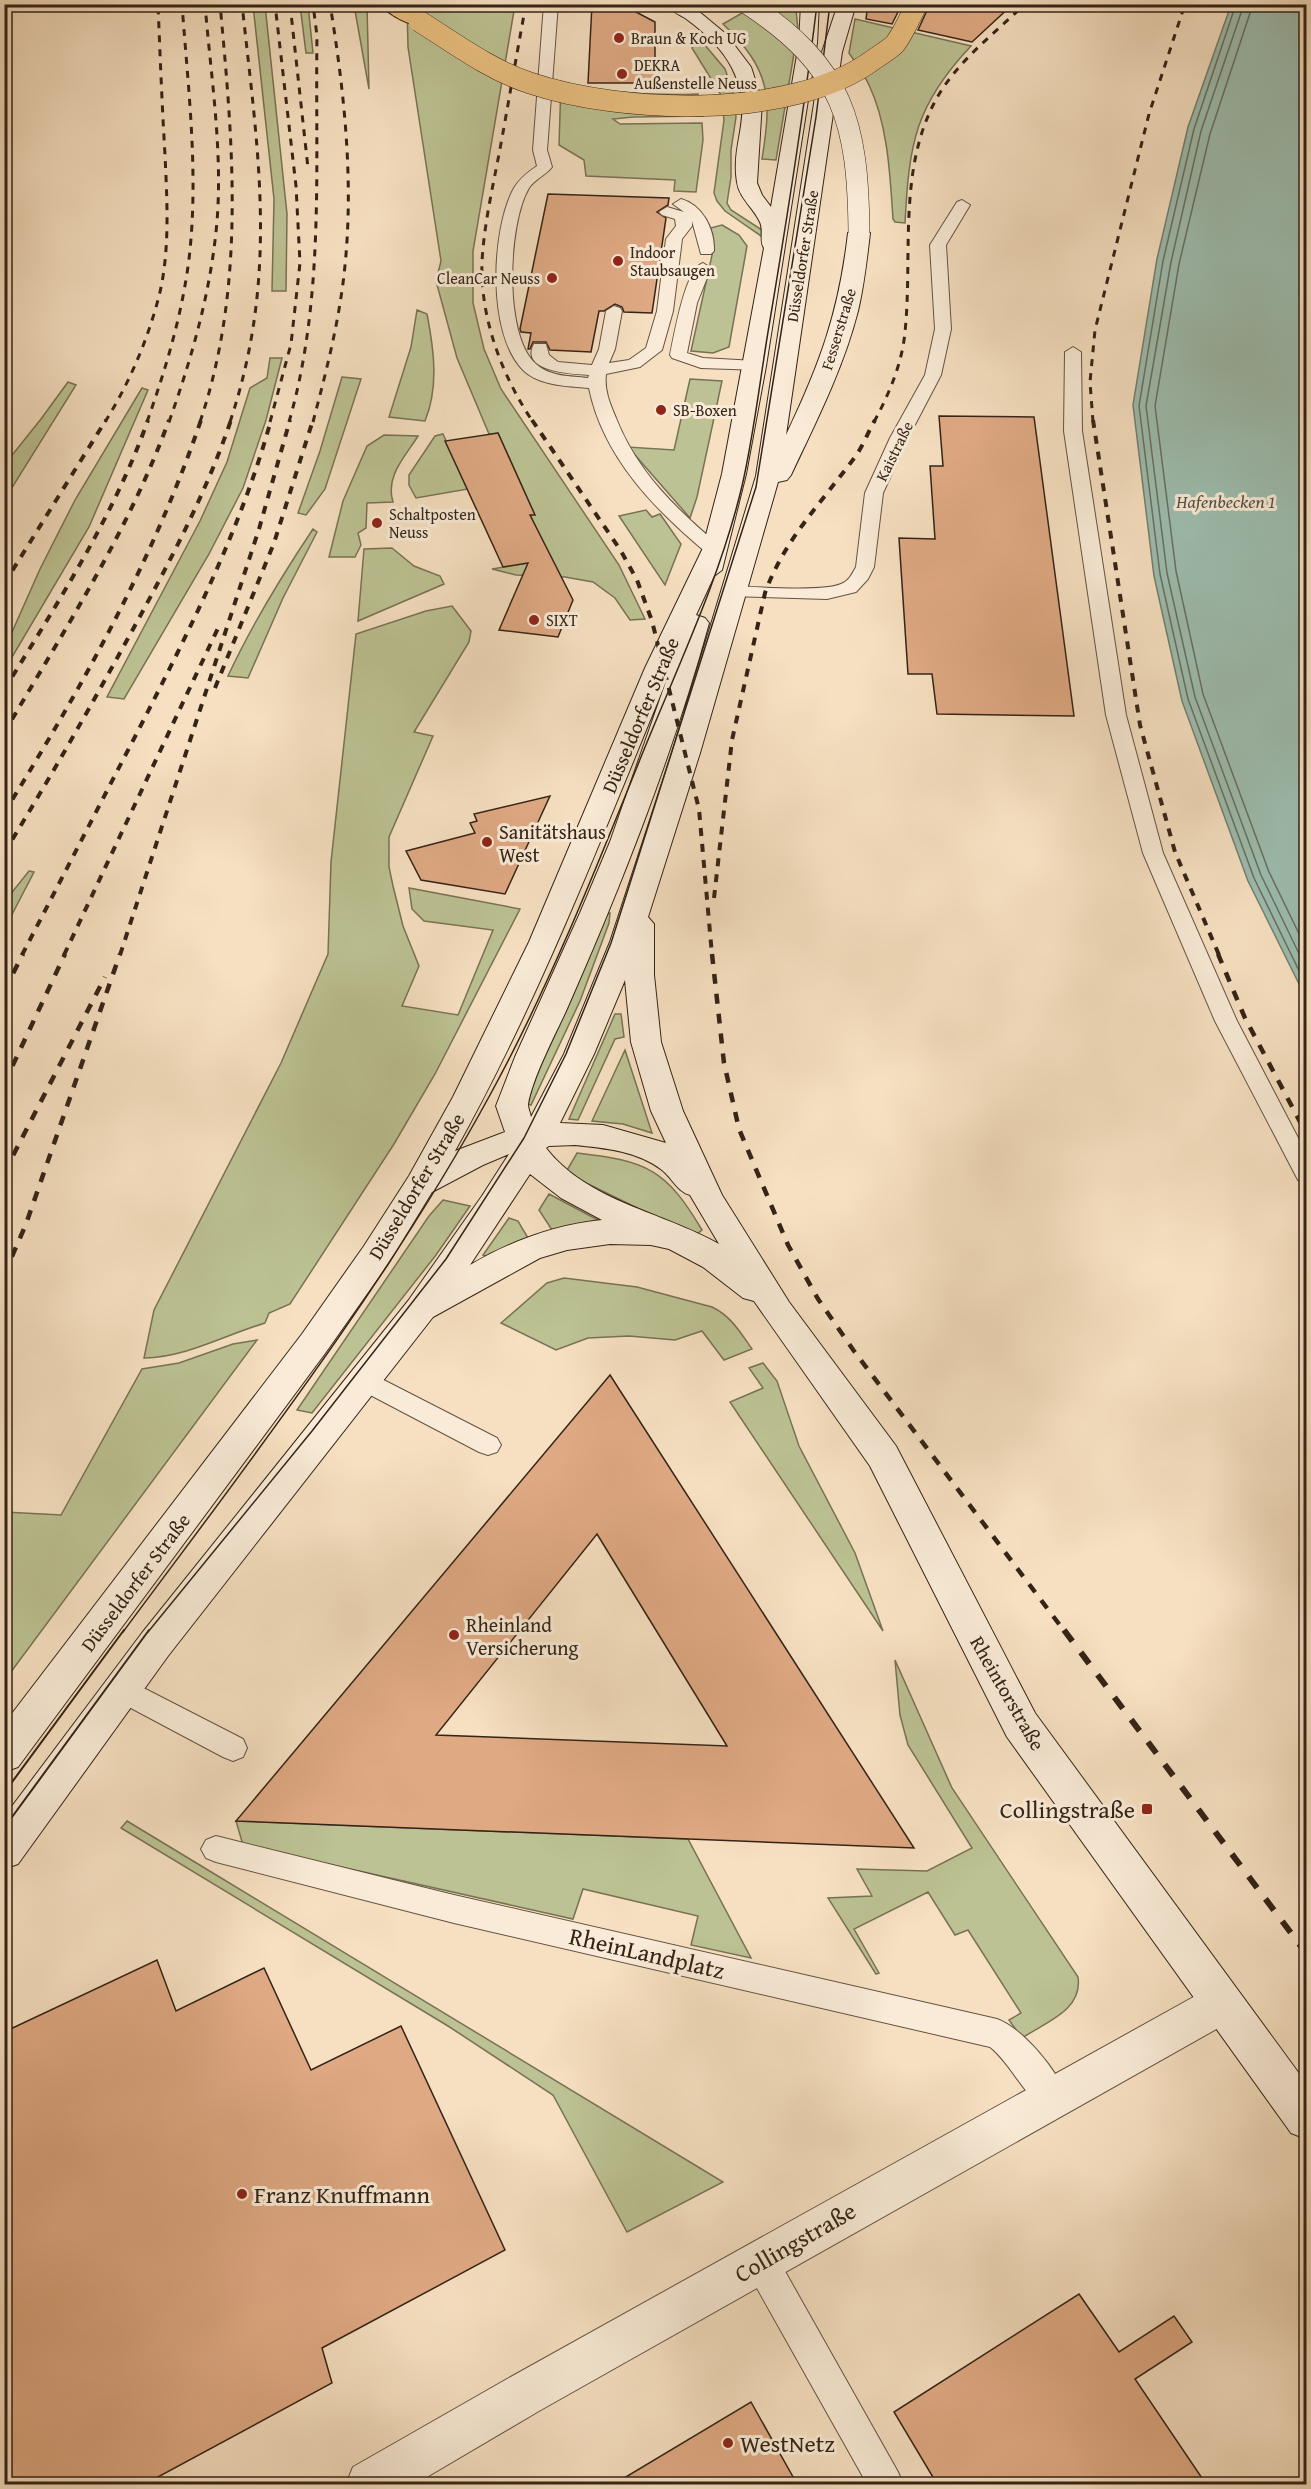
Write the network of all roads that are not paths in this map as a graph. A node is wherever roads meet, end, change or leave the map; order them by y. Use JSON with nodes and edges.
{"nodes":[{"id":1,"x":389,"y":4,"type":"edge"},
{"id":2,"x":551,"y":4,"type":"edge"},
{"id":3,"x":675,"y":4,"type":"edge"},
{"id":4,"x":748,"y":4,"type":"edge"},
{"id":5,"x":810,"y":4,"type":"edge"},
{"id":6,"x":847,"y":4,"type":"edge"},
{"id":7,"x":917,"y":4,"type":"edge"},
{"id":8,"x":962,"y":205,"type":"dead end"},
{"id":9,"x":706,"y":251,"type":"dead end"},
{"id":10,"x":772,"y":261,"type":"junction"},
{"id":11,"x":703,"y":268,"type":"dead end"},
{"id":12,"x":614,"y":311,"type":"dead end"},
{"id":13,"x":540,"y":347,"type":"dead end"},
{"id":14,"x":1073,"y":352,"type":"dead end"},
{"id":15,"x":701,"y":363,"type":"junction"},
{"id":16,"x":634,"y":364,"type":"junction"},
{"id":17,"x":755,"y":366,"type":"junction"},
{"id":18,"x":596,"y":377,"type":"junction"},
{"id":19,"x":754,"y":529,"type":"junction"},
{"id":20,"x":714,"y":550,"type":"junction"},
{"id":21,"x":734,"y":592,"type":"junction"},
{"id":22,"x":640,"y":892,"type":"junction"},
{"id":23,"x":530,"y":1141,"type":"junction"},
{"id":24,"x":1306,"y":1174,"type":"edge"},
{"id":25,"x":420,"y":1184,"type":"junction"},
{"id":26,"x":708,"y":1199,"type":"junction"},
{"id":27,"x":668,"y":1236,"type":"junction"},
{"id":28,"x":420,"y":1310,"type":"junction"},
{"id":29,"x":777,"y":1311,"type":"junction"},
{"id":30,"x":364,"y":1380,"type":"junction"},
{"id":31,"x":488,"y":1445,"type":"dead end"},
{"id":32,"x":122,"y":1689,"type":"junction"},
{"id":33,"x":233,"y":1748,"type":"dead end"},
{"id":34,"x":4,"y":1755,"type":"edge"},
{"id":35,"x":216,"y":1849,"type":"dead end"},
{"id":36,"x":4,"y":1851,"type":"edge"},
{"id":37,"x":1221,"y":2004,"type":"junction"},
{"id":38,"x":1052,"y":2097,"type":"junction"},
{"id":39,"x":1306,"y":2118,"type":"edge"},
{"id":40,"x":761,"y":2262,"type":"junction"},
{"id":41,"x":370,"y":2484,"type":"edge"},
{"id":42,"x":886,"y":2484,"type":"edge"}],
"edges":[{"from":1,"to":7,"type":"main road","bridge":true},
{"from":2,"to":18,"type":"lane"},
{"from":3,"to":10,"type":"main road"},
{"from":4,"to":19,"type":"main road","name":"Fesserstraße","bridge":true},
{"from":5,"to":10,"type":"main road","name":"Düsseldorfer Straße"},
{"from":6,"to":19,"type":"main road","name":"Düsseldorfer Straße"},
{"from":8,"to":21,"type":"lane","name":"Kaistraße"},
{"from":9,"to":16,"type":"lane"},
{"from":10,"to":17,"type":"main road","name":"Düsseldorfer Straße"},
{"from":11,"to":15,"type":"lane"},
{"from":12,"to":18,"type":"lane"},
{"from":13,"to":18,"type":"lane"},
{"from":14,"to":24,"type":"lane"},
{"from":15,"to":16,"type":"lane"},
{"from":15,"to":17,"type":"lane"},
{"from":16,"to":18,"type":"lane"},
{"from":17,"to":20,"type":"main road","name":"Düsseldorfer Straße"},
{"from":18,"to":20,"type":"lane"},
{"from":19,"to":21,"type":"main road","name":"Düsseldorfer Straße"},
{"from":20,"to":23,"type":"main road","name":"Düsseldorfer Straße"},
{"from":20,"to":25,"type":"main road","name":"Düsseldorfer Straße"},
{"from":21,"to":22,"type":"main road","name":"Düsseldorfer Straße"},
{"from":22,"to":23,"type":"main road","name":"Düsseldorfer Straße"},
{"from":22,"to":26,"type":"main road","name":"Rheintorstraße"},
{"from":23,"to":25,"type":"main road","name":"Rheintorstraße"},
{"from":23,"to":26,"type":"main road","name":"Rheintorstraße"},
{"from":23,"to":27,"type":"main road","name":"Düsseldorfer Straße"},
{"from":23,"to":28,"type":"main road","name":"Düsseldorfer Straße"},
{"from":25,"to":34,"type":"main road","name":"Düsseldorfer Straße"},
{"from":26,"to":29,"type":"main road","name":"Rheintorstraße"},
{"from":27,"to":28,"type":"main road","name":"Rheintorstraße"},
{"from":27,"to":29,"type":"main road","name":"Rheintorstraße"},
{"from":28,"to":30,"type":"main road","name":"Düsseldorfer Straße"},
{"from":29,"to":37,"type":"main road","name":"Rheintorstraße"},
{"from":30,"to":31,"type":"lane"},
{"from":30,"to":32,"type":"main road","name":"Düsseldorfer Straße"},
{"from":32,"to":33,"type":"lane"},
{"from":32,"to":36,"type":"main road","name":"Düsseldorfer Straße"},
{"from":35,"to":38,"type":"lane","name":"RheinLandplatz"},
{"from":37,"to":38,"type":"main road","name":"Collingstraße"},
{"from":37,"to":39,"type":"main road","name":"Rheintorstraße"},
{"from":38,"to":40,"type":"main road","name":"Collingstraße"},
{"from":40,"to":41,"type":"main road","name":"Collingstraße"},
{"from":40,"to":42,"type":"lane"}]}
